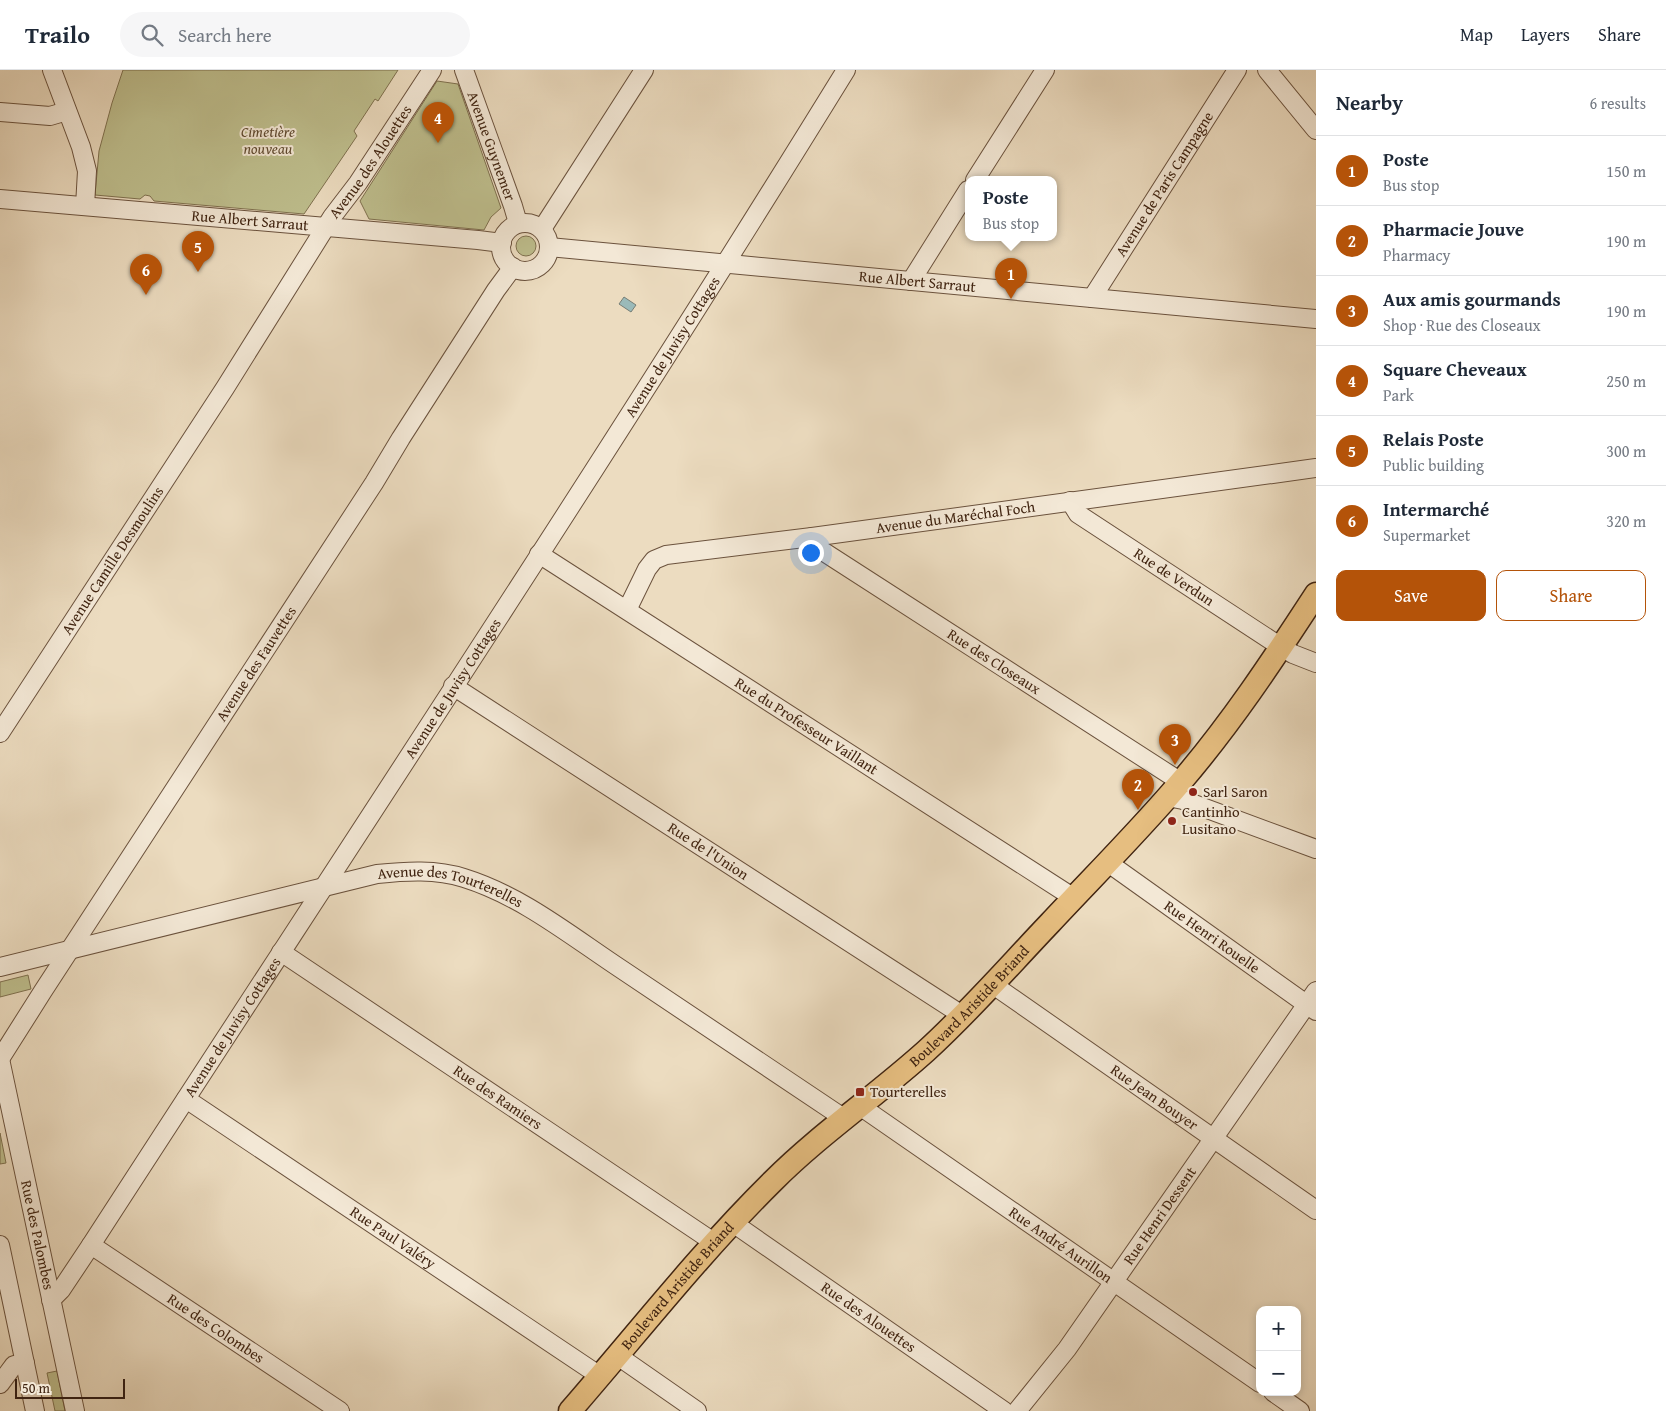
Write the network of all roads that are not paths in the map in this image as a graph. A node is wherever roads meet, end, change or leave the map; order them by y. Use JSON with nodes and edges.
{"nodes":[{"id":1,"x":52,"y":70,"type":"edge"},
{"id":2,"x":432,"y":70,"type":"edge"},
{"id":3,"x":464,"y":70,"type":"edge"},
{"id":4,"x":644,"y":70,"type":"edge"},
{"id":5,"x":846,"y":70,"type":"edge"},
{"id":6,"x":1045,"y":70,"type":"edge"},
{"id":7,"x":1237,"y":70,"type":"edge"},
{"id":8,"x":1267,"y":70,"type":"edge"},
{"id":9,"x":0,"y":112,"type":"edge"},
{"id":10,"x":67,"y":112,"type":"junction"},
{"id":11,"x":1316,"y":130,"type":"edge"},
{"id":12,"x":978,"y":176,"type":"edge"},
{"id":13,"x":965,"y":195,"type":"edge"},
{"id":14,"x":0,"y":199,"type":"edge"},
{"id":15,"x":85,"y":206,"type":"junction"},
{"id":16,"x":518,"y":223,"type":"junction"},
{"id":17,"x":326,"y":227,"type":"junction"},
{"id":18,"x":542,"y":229,"type":"junction"},
{"id":19,"x":502,"y":243,"type":"junction"},
{"id":20,"x":549,"y":247,"type":"junction"},
{"id":21,"x":726,"y":264,"type":"junction"},
{"id":22,"x":514,"y":267,"type":"junction"},
{"id":23,"x":911,"y":281,"type":"junction"},
{"id":24,"x":1092,"y":298,"type":"junction"},
{"id":25,"x":1316,"y":319,"type":"edge"},
{"id":26,"x":225,"y":388,"type":"joint"},
{"id":27,"x":1316,"y":468,"type":"edge"},
{"id":28,"x":1070,"y":502,"type":"junction"},
{"id":29,"x":812,"y":537,"type":"junction"},
{"id":30,"x":539,"y":554,"type":"junction"},
{"id":31,"x":1316,"y":594,"type":"edge"},
{"id":32,"x":627,"y":610,"type":"junction"},
{"id":33,"x":1281,"y":647,"type":"junction"},
{"id":34,"x":1316,"y":663,"type":"edge"},
{"id":35,"x":453,"y":686,"type":"junction"},
{"id":36,"x":0,"y":733,"type":"edge"},
{"id":37,"x":1174,"y":790,"type":"junction"},
{"id":38,"x":1316,"y":849,"type":"edge"},
{"id":39,"x":1107,"y":862,"type":"junction"},
{"id":40,"x":323,"y":887,"type":"junction"},
{"id":41,"x":1074,"y":898,"type":"junction"},
{"id":42,"x":71,"y":949,"type":"junction"},
{"id":43,"x":281,"y":952,"type":"junction"},
{"id":44,"x":26,"y":960,"type":"junction"},
{"id":45,"x":0,"y":967,"type":"edge"},
{"id":46,"x":992,"y":984,"type":"junction"},
{"id":47,"x":43,"y":990,"type":"junction"},
{"id":48,"x":1313,"y":1002,"type":"edge"},
{"id":49,"x":962,"y":1015,"type":"junction"},
{"id":50,"x":0,"y":1059,"type":"edge"},
{"id":51,"x":186,"y":1099,"type":"junction"},
{"id":52,"x":852,"y":1113,"type":"junction"},
{"id":53,"x":1213,"y":1139,"type":"junction"},
{"id":54,"x":1316,"y":1210,"type":"edge"},
{"id":55,"x":733,"y":1223,"type":"junction"},
{"id":56,"x":715,"y":1243,"type":"junction"},
{"id":57,"x":0,"y":1245,"type":"edge"},
{"id":58,"x":91,"y":1245,"type":"junction"},
{"id":59,"x":1114,"y":1282,"type":"junction"},
{"id":60,"x":51,"y":1300,"type":"junction"},
{"id":61,"x":618,"y":1356,"type":"junction"},
{"id":62,"x":25,"y":1363,"type":"junction"},
{"id":63,"x":600,"y":1376,"type":"junction"},
{"id":64,"x":1256,"y":1380,"type":"edge"},
{"id":65,"x":0,"y":1384,"type":"edge"},
{"id":66,"x":1279,"y":1396,"type":"edge"},
{"id":67,"x":35,"y":1411,"type":"edge"},
{"id":68,"x":75,"y":1411,"type":"edge"},
{"id":69,"x":340,"y":1411,"type":"edge"},
{"id":70,"x":570,"y":1411,"type":"edge"},
{"id":71,"x":697,"y":1411,"type":"edge"},
{"id":72,"x":1004,"y":1411,"type":"edge"},
{"id":73,"x":1017,"y":1411,"type":"edge"},
{"id":74,"x":1300,"y":1411,"type":"edge"}],
"edges":[{"from":1,"to":10,"type":"street"},
{"from":2,"to":17,"type":"street","name":"Avenue des Alouettes"},
{"from":3,"to":16,"type":"street","name":"Avenue Guynemer"},
{"from":4,"to":18,"type":"street"},
{"from":5,"to":21,"type":"street","name":"Avenue de Juvisy Cottages"},
{"from":6,"to":12,"type":"street"},
{"from":7,"to":24,"type":"street","name":"Avenue de Paris Campagne"},
{"from":8,"to":11,"type":"street"},
{"from":9,"to":10,"type":"street"},
{"from":10,"to":15,"type":"street"},
{"from":13,"to":23,"type":"street"},
{"from":14,"to":15,"type":"street","name":"Rue Albert Sarraut"},
{"from":15,"to":17,"type":"street","name":"Rue Albert Sarraut"},
{"from":16,"to":18,"type":"street"},
{"from":16,"to":19,"type":"street"},
{"from":17,"to":19,"type":"street","name":"Rue Albert Sarraut"},
{"from":17,"to":26,"type":"street","name":"Avenue des Alouettes"},
{"from":18,"to":20,"type":"street"},
{"from":19,"to":22,"type":"street"},
{"from":20,"to":21,"type":"street","name":"Rue Albert Sarraut"},
{"from":20,"to":22,"type":"street"},
{"from":21,"to":23,"type":"street","name":"Rue Albert Sarraut"},
{"from":21,"to":30,"type":"street","name":"Avenue de Juvisy Cottages"},
{"from":22,"to":42,"type":"street","name":"Avenue des Fauvettes"},
{"from":23,"to":24,"type":"street","name":"Rue Albert Sarraut"},
{"from":24,"to":25,"type":"street","name":"Rue Albert Sarraut"},
{"from":26,"to":36,"type":"street","name":"Avenue Camille Desmoulins"},
{"from":27,"to":28,"type":"street","name":"Avenue du Maréchal Foch"},
{"from":28,"to":29,"type":"street","name":"Avenue du Maréchal Foch"},
{"from":28,"to":33,"type":"street","name":"Rue de Verdun"},
{"from":29,"to":32,"type":"street","name":"Avenue du Maréchal Foch"},
{"from":29,"to":37,"type":"street","name":"Rue des Closeaux"},
{"from":30,"to":32,"type":"street","name":"Rue du Professeur Vaillant"},
{"from":30,"to":35,"type":"street","name":"Avenue de Juvisy Cottages"},
{"from":31,"to":33,"type":"main road","name":"Boulevard Aristide Briand"},
{"from":32,"to":41,"type":"street","name":"Rue du Professeur Vaillant"},
{"from":33,"to":34,"type":"street","name":"Rue de Verdun"},
{"from":33,"to":37,"type":"main road","name":"Boulevard Aristide Briand"},
{"from":35,"to":40,"type":"street","name":"Avenue de Juvisy Cottages"},
{"from":35,"to":49,"type":"street","name":"Rue de l'Union"},
{"from":37,"to":38,"type":"street","name":"Rue des Closeaux"},
{"from":37,"to":39,"type":"main road","name":"Boulevard Aristide Briand"},
{"from":39,"to":41,"type":"main road","name":"Boulevard Aristide Briand"},
{"from":39,"to":48,"type":"street","name":"Rue Henri Rouelle"},
{"from":40,"to":42,"type":"street","name":"Avenue des Tourterelles"},
{"from":40,"to":43,"type":"street","name":"Avenue de Juvisy Cottages"},
{"from":40,"to":52,"type":"street","name":"Avenue des Tourterelles"},
{"from":41,"to":46,"type":"main road","name":"Boulevard Aristide Briand"},
{"from":42,"to":44,"type":"street","name":"Avenue des Tourterelles"},
{"from":42,"to":47,"type":"street","name":"Avenue des Fauvettes"},
{"from":43,"to":51,"type":"street","name":"Avenue de Juvisy Cottages"},
{"from":43,"to":56,"type":"street","name":"Rue des Ramiers"},
{"from":44,"to":45,"type":"street","name":"Avenue des Tourterelles"},
{"from":44,"to":47,"type":"street"},
{"from":46,"to":49,"type":"main road","name":"Boulevard Aristide Briand"},
{"from":46,"to":53,"type":"street","name":"Rue Jean Bouyer"},
{"from":47,"to":50,"type":"street","name":"Avenue des Fauvettes"},
{"from":48,"to":53,"type":"street","name":"Rue Henri Dessent"},
{"from":49,"to":52,"type":"main road","name":"Boulevard Aristide Briand"},
{"from":50,"to":60,"type":"street","name":"Rue des Palombes"},
{"from":51,"to":58,"type":"street","name":"Avenue de Juvisy Cottages"},
{"from":51,"to":63,"type":"street","name":"Rue Paul Valéry"},
{"from":52,"to":55,"type":"main road","name":"Boulevard Aristide Briand"},
{"from":52,"to":59,"type":"street","name":"Rue André Aurillon"},
{"from":53,"to":54,"type":"street","name":"Rue Jean Bouyer"},
{"from":53,"to":59,"type":"street","name":"Rue Henri Dessent"},
{"from":55,"to":56,"type":"main road","name":"Boulevard Aristide Briand"},
{"from":55,"to":72,"type":"street","name":"Rue des Alouettes"},
{"from":56,"to":61,"type":"main road","name":"Boulevard Aristide Briand"},
{"from":57,"to":62,"type":"street"},
{"from":58,"to":60,"type":"street","name":"Avenue de Juvisy Cottages"},
{"from":58,"to":69,"type":"street","name":"Rue des Colombes"},
{"from":59,"to":64,"type":"street","name":"Rue André Aurillon"},
{"from":59,"to":73,"type":"street","name":"Rue Henri Dessent"},
{"from":60,"to":68,"type":"street","name":"Rue des Palombes"},
{"from":61,"to":63,"type":"main road","name":"Boulevard Aristide Briand"},
{"from":61,"to":71,"type":"street"},
{"from":62,"to":65,"type":"street"},
{"from":62,"to":67,"type":"street"},
{"from":63,"to":70,"type":"main road","name":"Boulevard Aristide Briand"},
{"from":66,"to":74,"type":"street"}]}
